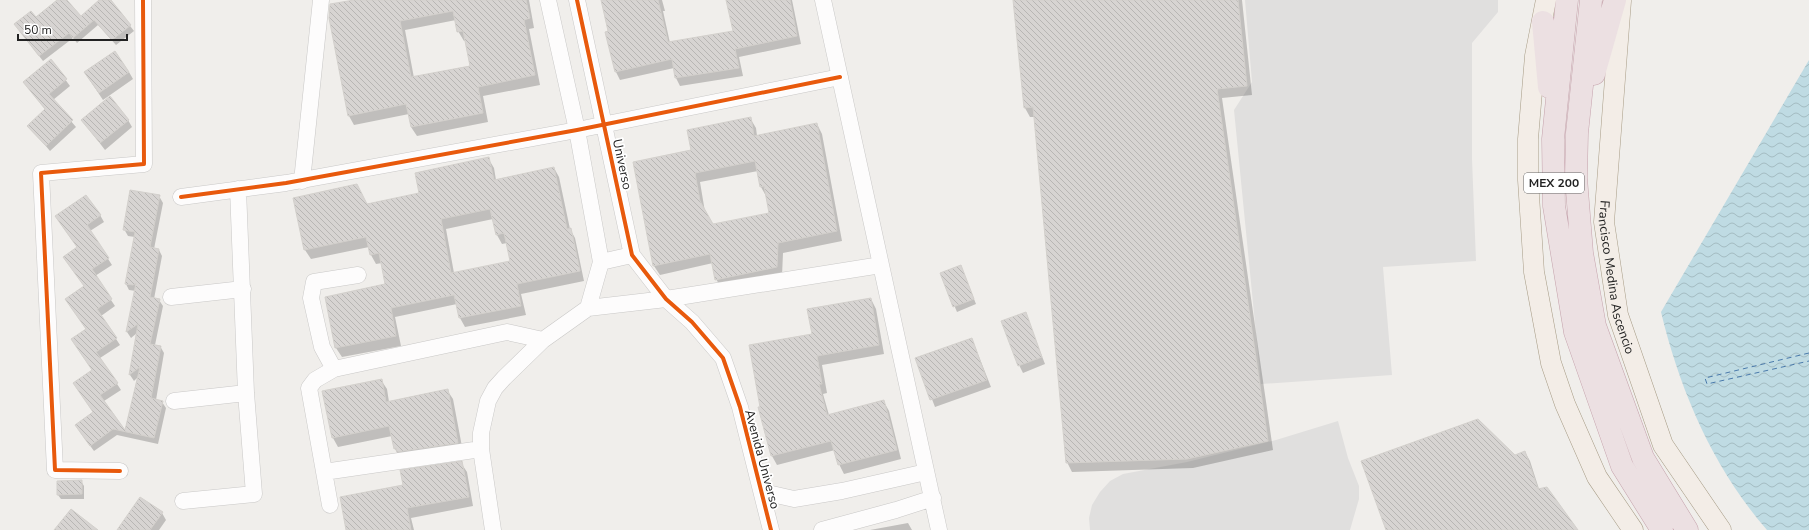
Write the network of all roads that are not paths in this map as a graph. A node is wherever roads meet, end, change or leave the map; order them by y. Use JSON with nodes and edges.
{"nodes":[{"id":1,"x":143,"y":0,"type":"edge"},
{"id":2,"x":321,"y":0,"type":"edge"},
{"id":3,"x":548,"y":0,"type":"edge"},
{"id":4,"x":578,"y":0,"type":"edge"},
{"id":5,"x":823,"y":0,"type":"edge"},
{"id":6,"x":1546,"y":0,"type":"edge"},
{"id":7,"x":1567,"y":0,"type":"edge"},
{"id":8,"x":1591,"y":0,"type":"edge"},
{"id":9,"x":1615,"y":0,"type":"edge"},
{"id":10,"x":1621,"y":0,"type":"edge"},
{"id":11,"x":1543,"y":22,"type":"junction"},
{"id":12,"x":840,"y":77,"type":"junction"},
{"id":13,"x":605,"y":124,"type":"junction"},
{"id":14,"x":577,"y":130,"type":"junction"},
{"id":15,"x":1577,"y":133,"type":"junction"},
{"id":16,"x":1553,"y":139,"type":"junction"},
{"id":17,"x":302,"y":180,"type":"junction"},
{"id":18,"x":238,"y":189,"type":"junction"},
{"id":19,"x":181,"y":197,"type":"dead end"},
{"id":20,"x":632,"y":254,"type":"junction"},
{"id":21,"x":601,"y":262,"type":"junction"},
{"id":22,"x":881,"y":265,"type":"junction"},
{"id":23,"x":358,"y":275,"type":"dead end"},
{"id":24,"x":243,"y":289,"type":"junction"},
{"id":25,"x":171,"y":297,"type":"dead end"},
{"id":26,"x":666,"y":299,"type":"junction"},
{"id":27,"x":588,"y":308,"type":"junction"},
{"id":28,"x":543,"y":340,"type":"junction"},
{"id":29,"x":334,"y":369,"type":"junction"},
{"id":30,"x":246,"y":393,"type":"junction"},
{"id":31,"x":174,"y":401,"type":"dead end"},
{"id":32,"x":481,"y":449,"type":"junction"},
{"id":33,"x":120,"y":472,"type":"dead end"},
{"id":34,"x":324,"y":472,"type":"junction"},
{"id":35,"x":926,"y":472,"type":"junction"},
{"id":36,"x":762,"y":492,"type":"junction"},
{"id":37,"x":933,"y":498,"type":"junction"},
{"id":38,"x":183,"y":501,"type":"dead end"},
{"id":39,"x":330,"y":505,"type":"dead end"},
{"id":40,"x":489,"y":528,"type":"edge"},
{"id":41,"x":771,"y":530,"type":"edge"},
{"id":42,"x":822,"y":530,"type":"edge"},
{"id":43,"x":939,"y":530,"type":"edge"},
{"id":44,"x":1633,"y":530,"type":"edge"},
{"id":45,"x":1662,"y":530,"type":"edge"},
{"id":46,"x":1687,"y":530,"type":"edge"},
{"id":47,"x":1721,"y":530,"type":"edge"}],
"edges":[{"from":1,"to":33,"type":"street"},
{"from":2,"to":17,"type":"street"},
{"from":3,"to":14,"type":"street"},
{"from":4,"to":13,"type":"street","name":"Universo"},
{"from":5,"to":12,"type":"street"},
{"from":6,"to":11,"type":"main road"},
{"from":7,"to":16,"type":"highway","number":"MEX 200"},
{"from":8,"to":15,"type":"highway","name":"Francisco Medina Ascencio","number":"MEX 200"},
{"from":9,"to":15,"type":"highway"},
{"from":10,"to":47,"type":"main road","name":"Francisco Medina Ascencio"},
{"from":11,"to":16,"type":"highway"},
{"from":11,"to":44,"type":"main road"},
{"from":12,"to":13,"type":"street"},
{"from":12,"to":22,"type":"street"},
{"from":13,"to":14,"type":"street"},
{"from":13,"to":20,"type":"street","name":"Universo"},
{"from":14,"to":17,"type":"street"},
{"from":14,"to":21,"type":"street"},
{"from":15,"to":46,"type":"highway","name":"Francisco Medina Ascencio","number":"MEX 200"},
{"from":16,"to":45,"type":"highway","number":"MEX 200"},
{"from":17,"to":18,"type":"street"},
{"from":18,"to":19,"type":"street"},
{"from":18,"to":24,"type":"street"},
{"from":20,"to":21,"type":"street"},
{"from":20,"to":26,"type":"street","name":"Universo"},
{"from":21,"to":27,"type":"street"},
{"from":22,"to":26,"type":"street"},
{"from":22,"to":35,"type":"street"},
{"from":23,"to":29,"type":"street"},
{"from":24,"to":25,"type":"street"},
{"from":24,"to":30,"type":"street"},
{"from":26,"to":27,"type":"street"},
{"from":26,"to":36,"type":"street","name":"Avenida Universo"},
{"from":27,"to":28,"type":"street"},
{"from":28,"to":29,"type":"street"},
{"from":28,"to":32,"type":"street"},
{"from":29,"to":34,"type":"street"},
{"from":30,"to":31,"type":"street"},
{"from":30,"to":38,"type":"street"},
{"from":32,"to":34,"type":"street"},
{"from":32,"to":40,"type":"street"},
{"from":34,"to":39,"type":"street"},
{"from":35,"to":36,"type":"street"},
{"from":35,"to":37,"type":"street"},
{"from":36,"to":41,"type":"street","name":"Avenida Universo"},
{"from":37,"to":42,"type":"street"},
{"from":37,"to":43,"type":"street"}]}
